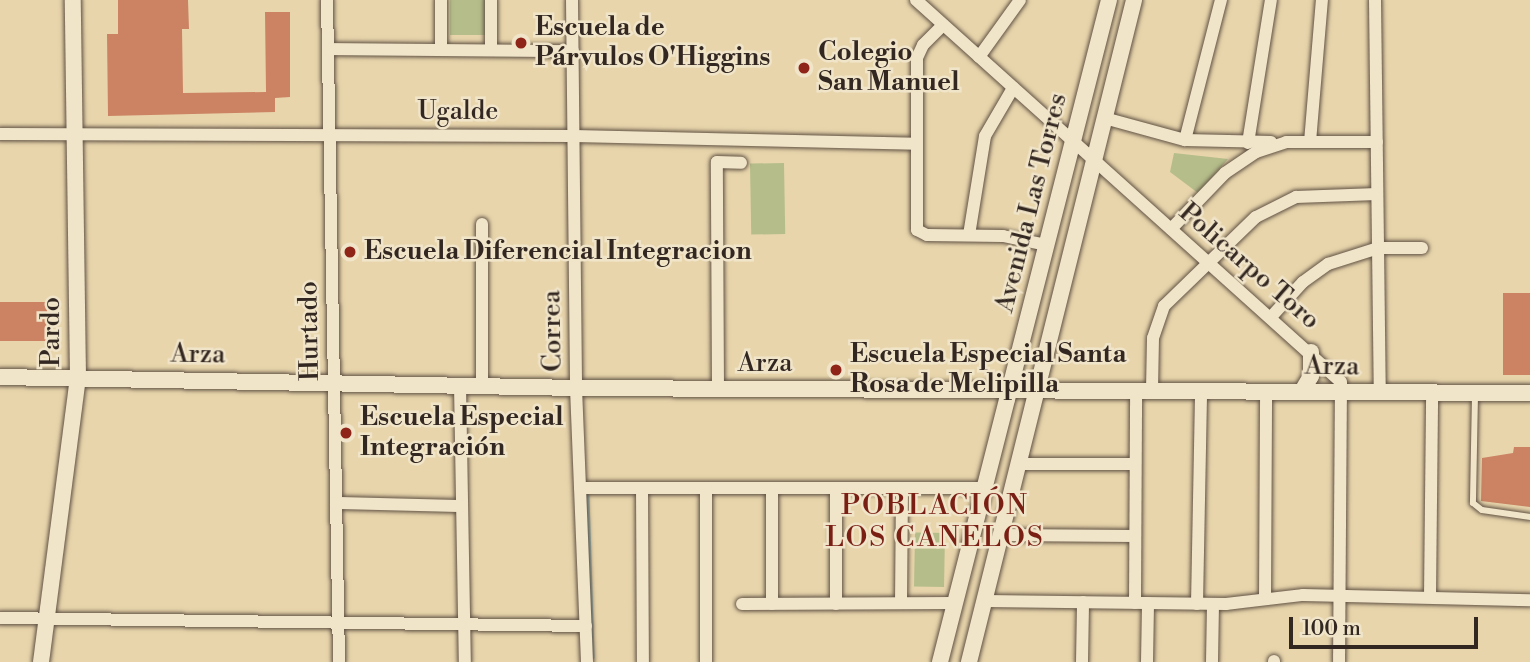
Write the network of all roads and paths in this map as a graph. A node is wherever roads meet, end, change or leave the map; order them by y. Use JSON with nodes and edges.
{"nodes":[{"id":1,"x":73,"y":0,"type":"edge"},
{"id":2,"x":327,"y":0,"type":"edge"},
{"id":3,"x":441,"y":0,"type":"edge"},
{"id":4,"x":491,"y":0,"type":"edge"},
{"id":5,"x":572,"y":0,"type":"edge"},
{"id":6,"x":916,"y":0,"type":"edge"},
{"id":7,"x":1020,"y":0,"type":"edge"},
{"id":8,"x":1109,"y":0,"type":"edge"},
{"id":9,"x":1134,"y":0,"type":"edge"},
{"id":10,"x":1221,"y":0,"type":"edge"},
{"id":11,"x":1271,"y":0,"type":"edge"},
{"id":12,"x":1322,"y":0,"type":"edge"},
{"id":13,"x":1375,"y":0,"type":"edge"},
{"id":14,"x":943,"y":24,"type":"junction"},
{"id":15,"x":328,"y":49,"type":"junction"},
{"id":16,"x":441,"y":50,"type":"junction"},
{"id":17,"x":491,"y":50,"type":"junction"},
{"id":18,"x":573,"y":51,"type":"junction"},
{"id":19,"x":979,"y":57,"type":"junction"},
{"id":20,"x":1013,"y":88,"type":"junction"},
{"id":21,"x":1108,"y":118,"type":"junction"},
{"id":22,"x":0,"y":134,"type":"edge"},
{"id":23,"x":329,"y":134,"type":"junction"},
{"id":24,"x":75,"y":136,"type":"junction"},
{"id":25,"x":574,"y":136,"type":"junction"},
{"id":26,"x":1185,"y":140,"type":"junction"},
{"id":27,"x":1072,"y":142,"type":"junction"},
{"id":28,"x":1286,"y":142,"type":"junction"},
{"id":29,"x":1310,"y":142,"type":"junction"},
{"id":30,"x":1377,"y":142,"type":"junction"},
{"id":31,"x":1248,"y":143,"type":"junction"},
{"id":32,"x":916,"y":144,"type":"junction"},
{"id":33,"x":741,"y":163,"type":"dead end"},
{"id":34,"x":1097,"y":163,"type":"junction"},
{"id":35,"x":1377,"y":194,"type":"junction"},
{"id":36,"x":482,"y":224,"type":"dead end"},
{"id":37,"x":1171,"y":229,"type":"junction"},
{"id":38,"x":969,"y":235,"type":"junction"},
{"id":39,"x":1046,"y":245,"type":"junction"},
{"id":40,"x":1422,"y":247,"type":"dead end"},
{"id":41,"x":1378,"y":248,"type":"junction"},
{"id":42,"x":1209,"y":262,"type":"junction"},
{"id":43,"x":1271,"y":317,"type":"junction"},
{"id":44,"x":1311,"y":352,"type":"junction"},
{"id":45,"x":0,"y":377,"type":"edge"},
{"id":46,"x":78,"y":377,"type":"junction"},
{"id":47,"x":334,"y":382,"type":"junction"},
{"id":48,"x":460,"y":385,"type":"junction"},
{"id":49,"x":482,"y":385,"type":"junction"},
{"id":50,"x":576,"y":388,"type":"junction"},
{"id":51,"x":718,"y":388,"type":"junction"},
{"id":52,"x":1010,"y":388,"type":"junction"},
{"id":53,"x":1039,"y":388,"type":"junction"},
{"id":54,"x":1144,"y":389,"type":"junction"},
{"id":55,"x":1201,"y":390,"type":"junction"},
{"id":56,"x":1266,"y":391,"type":"junction"},
{"id":57,"x":1302,"y":391,"type":"junction"},
{"id":58,"x":1344,"y":391,"type":"junction"},
{"id":59,"x":1380,"y":392,"type":"junction"},
{"id":60,"x":1432,"y":392,"type":"junction"},
{"id":61,"x":1475,"y":393,"type":"junction"},
{"id":62,"x":1530,"y":393,"type":"edge"},
{"id":63,"x":1020,"y":464,"type":"junction"},
{"id":64,"x":1135,"y":464,"type":"junction"},
{"id":65,"x":580,"y":488,"type":"junction"},
{"id":66,"x":642,"y":488,"type":"junction"},
{"id":67,"x":706,"y":488,"type":"junction"},
{"id":68,"x":772,"y":488,"type":"junction"},
{"id":69,"x":836,"y":488,"type":"junction"},
{"id":70,"x":902,"y":488,"type":"junction"},
{"id":71,"x":985,"y":488,"type":"junction"},
{"id":72,"x":336,"y":503,"type":"junction"},
{"id":73,"x":462,"y":506,"type":"junction"},
{"id":74,"x":1530,"y":517,"type":"edge"},
{"id":75,"x":1002,"y":535,"type":"junction"},
{"id":76,"x":1135,"y":536,"type":"junction"},
{"id":77,"x":1340,"y":596,"type":"junction"},
{"id":78,"x":1430,"y":597,"type":"junction"},
{"id":79,"x":1265,"y":600,"type":"junction"},
{"id":80,"x":1530,"y":600,"type":"edge"},
{"id":81,"x":985,"y":601,"type":"junction"},
{"id":82,"x":1083,"y":602,"type":"junction"},
{"id":83,"x":955,"y":603,"type":"junction"},
{"id":84,"x":1142,"y":603,"type":"junction"},
{"id":85,"x":742,"y":604,"type":"dead end"},
{"id":86,"x":772,"y":604,"type":"junction"},
{"id":87,"x":836,"y":604,"type":"junction"},
{"id":88,"x":901,"y":604,"type":"junction"},
{"id":89,"x":1197,"y":604,"type":"junction"},
{"id":90,"x":1213,"y":604,"type":"junction"},
{"id":91,"x":0,"y":618,"type":"edge"},
{"id":92,"x":47,"y":620,"type":"junction"},
{"id":93,"x":339,"y":622,"type":"junction"},
{"id":94,"x":465,"y":624,"type":"junction"},
{"id":95,"x":586,"y":625,"type":"junction"},
{"id":96,"x":41,"y":662,"type":"edge"},
{"id":97,"x":339,"y":662,"type":"edge"},
{"id":98,"x":465,"y":662,"type":"edge"},
{"id":99,"x":587,"y":662,"type":"edge"},
{"id":100,"x":643,"y":662,"type":"edge"},
{"id":101,"x":706,"y":662,"type":"edge"},
{"id":102,"x":940,"y":662,"type":"edge"},
{"id":103,"x":970,"y":662,"type":"edge"},
{"id":104,"x":1082,"y":662,"type":"edge"},
{"id":105,"x":1147,"y":662,"type":"edge"},
{"id":106,"x":1212,"y":662,"type":"edge"},
{"id":107,"x":1339,"y":662,"type":"edge"}],
"edges":[{"from":1,"to":24,"type":"street","name":"Pardo"},
{"from":2,"to":15,"type":"street","name":"Hurtado"},
{"from":3,"to":16,"type":"street"},
{"from":4,"to":17,"type":"street"},
{"from":5,"to":18,"type":"street","name":"Correa"},
{"from":6,"to":14,"type":"street","name":"Policarpo Toro"},
{"from":7,"to":19,"type":"street"},
{"from":8,"to":27,"type":"street","name":"Avenida Las Torres"},
{"from":9,"to":21,"type":"street","name":"Avenida Las Torres"},
{"from":10,"to":26,"type":"street"},
{"from":11,"to":31,"type":"street"},
{"from":12,"to":29,"type":"street"},
{"from":13,"to":30,"type":"street"},
{"from":14,"to":19,"type":"street","name":"Policarpo Toro"},
{"from":14,"to":32,"type":"street"},
{"from":15,"to":16,"type":"street"},
{"from":15,"to":23,"type":"street","name":"Hurtado"},
{"from":16,"to":17,"type":"street"},
{"from":17,"to":18,"type":"street"},
{"from":18,"to":25,"type":"street","name":"Correa"},
{"from":19,"to":20,"type":"street","name":"Policarpo Toro"},
{"from":20,"to":27,"type":"street","name":"Policarpo Toro"},
{"from":20,"to":38,"type":"street"},
{"from":21,"to":26,"type":"street"},
{"from":21,"to":34,"type":"street","name":"Avenida Las Torres"},
{"from":22,"to":24,"type":"street","name":"Ugalde"},
{"from":23,"to":24,"type":"street","name":"Ugalde"},
{"from":23,"to":25,"type":"street","name":"Ugalde"},
{"from":23,"to":47,"type":"street","name":"Hurtado"},
{"from":24,"to":46,"type":"street","name":"Pardo"},
{"from":25,"to":32,"type":"street","name":"Ugalde"},
{"from":25,"to":50,"type":"street","name":"Correa"},
{"from":26,"to":31,"type":"street"},
{"from":27,"to":34,"type":"street","name":"Policarpo Toro"},
{"from":27,"to":39,"type":"street","name":"Avenida Las Torres"},
{"from":28,"to":29,"type":"street"},
{"from":28,"to":31,"type":"street"},
{"from":28,"to":37,"type":"street"},
{"from":29,"to":30,"type":"street"},
{"from":30,"to":35,"type":"street"},
{"from":32,"to":38,"type":"street"},
{"from":33,"to":51,"type":"street"},
{"from":34,"to":37,"type":"street","name":"Policarpo Toro"},
{"from":34,"to":53,"type":"street","name":"Avenida Las Torres"},
{"from":35,"to":41,"type":"street"},
{"from":35,"to":42,"type":"street"},
{"from":36,"to":49,"type":"street"},
{"from":37,"to":42,"type":"street","name":"Policarpo Toro"},
{"from":38,"to":39,"type":"street"},
{"from":39,"to":52,"type":"street","name":"Avenida Las Torres"},
{"from":40,"to":41,"type":"street"},
{"from":41,"to":43,"type":"street"},
{"from":41,"to":59,"type":"street"},
{"from":42,"to":43,"type":"street","name":"Policarpo Toro"},
{"from":42,"to":54,"type":"street"},
{"from":43,"to":44,"type":"street","name":"Policarpo Toro"},
{"from":44,"to":57,"type":"street"},
{"from":44,"to":58,"type":"street","name":"Policarpo Toro"},
{"from":45,"to":46,"type":"street","name":"Arza"},
{"from":46,"to":47,"type":"street","name":"Arza"},
{"from":46,"to":92,"type":"street","name":"Pardo"},
{"from":47,"to":48,"type":"street","name":"Arza"},
{"from":47,"to":72,"type":"street","name":"Hurtado"},
{"from":48,"to":49,"type":"street","name":"Arza"},
{"from":48,"to":73,"type":"street"},
{"from":49,"to":50,"type":"street","name":"Arza"},
{"from":50,"to":51,"type":"street","name":"Arza"},
{"from":50,"to":65,"type":"street","name":"Correa"},
{"from":51,"to":52,"type":"street","name":"Arza"},
{"from":52,"to":53,"type":"street","name":"Arza"},
{"from":52,"to":71,"type":"street","name":"Avenida Las Torres"},
{"from":53,"to":54,"type":"street","name":"Arza"},
{"from":53,"to":63,"type":"street","name":"Avenida Las Torres"},
{"from":54,"to":55,"type":"street","name":"Arza"},
{"from":54,"to":64,"type":"street"},
{"from":55,"to":56,"type":"street","name":"Arza"},
{"from":55,"to":89,"type":"street"},
{"from":56,"to":57,"type":"street","name":"Arza"},
{"from":56,"to":79,"type":"street"},
{"from":57,"to":58,"type":"street","name":"Arza"},
{"from":58,"to":59,"type":"street","name":"Arza"},
{"from":58,"to":77,"type":"street"},
{"from":59,"to":60,"type":"street","name":"Arza"},
{"from":60,"to":61,"type":"street","name":"Arza"},
{"from":60,"to":78,"type":"street"},
{"from":61,"to":62,"type":"street","name":"Arza"},
{"from":61,"to":74,"type":"lane"},
{"from":63,"to":64,"type":"street"},
{"from":63,"to":75,"type":"street","name":"Avenida Las Torres"},
{"from":64,"to":76,"type":"street"},
{"from":65,"to":66,"type":"street"},
{"from":65,"to":95,"type":"street","name":"Correa"},
{"from":66,"to":67,"type":"street"},
{"from":66,"to":100,"type":"street"},
{"from":67,"to":68,"type":"street"},
{"from":67,"to":101,"type":"street"},
{"from":68,"to":69,"type":"street"},
{"from":68,"to":86,"type":"street"},
{"from":69,"to":70,"type":"street"},
{"from":69,"to":87,"type":"street"},
{"from":70,"to":71,"type":"street"},
{"from":70,"to":88,"type":"street"},
{"from":71,"to":83,"type":"street","name":"Avenida Las Torres"},
{"from":72,"to":73,"type":"street"},
{"from":72,"to":93,"type":"street","name":"Hurtado"},
{"from":73,"to":94,"type":"street"},
{"from":75,"to":76,"type":"street"},
{"from":75,"to":81,"type":"street","name":"Avenida Las Torres"},
{"from":76,"to":84,"type":"street"},
{"from":77,"to":78,"type":"street"},
{"from":77,"to":79,"type":"street"},
{"from":77,"to":107,"type":"street"},
{"from":78,"to":80,"type":"street"},
{"from":79,"to":90,"type":"street"},
{"from":81,"to":82,"type":"street"},
{"from":81,"to":103,"type":"street","name":"Avenida Las Torres"},
{"from":82,"to":84,"type":"street"},
{"from":82,"to":104,"type":"street"},
{"from":83,"to":88,"type":"street"},
{"from":83,"to":102,"type":"street","name":"Avenida Las Torres"},
{"from":84,"to":89,"type":"street"},
{"from":84,"to":105,"type":"street"},
{"from":85,"to":86,"type":"street"},
{"from":86,"to":87,"type":"street"},
{"from":87,"to":88,"type":"street"},
{"from":89,"to":90,"type":"street"},
{"from":90,"to":106,"type":"street"},
{"from":91,"to":92,"type":"street"},
{"from":92,"to":93,"type":"street"},
{"from":92,"to":96,"type":"street","name":"Pardo"},
{"from":93,"to":94,"type":"street"},
{"from":93,"to":97,"type":"street","name":"Hurtado"},
{"from":94,"to":95,"type":"street"},
{"from":94,"to":98,"type":"street"},
{"from":95,"to":99,"type":"street","name":"Correa"}]}
